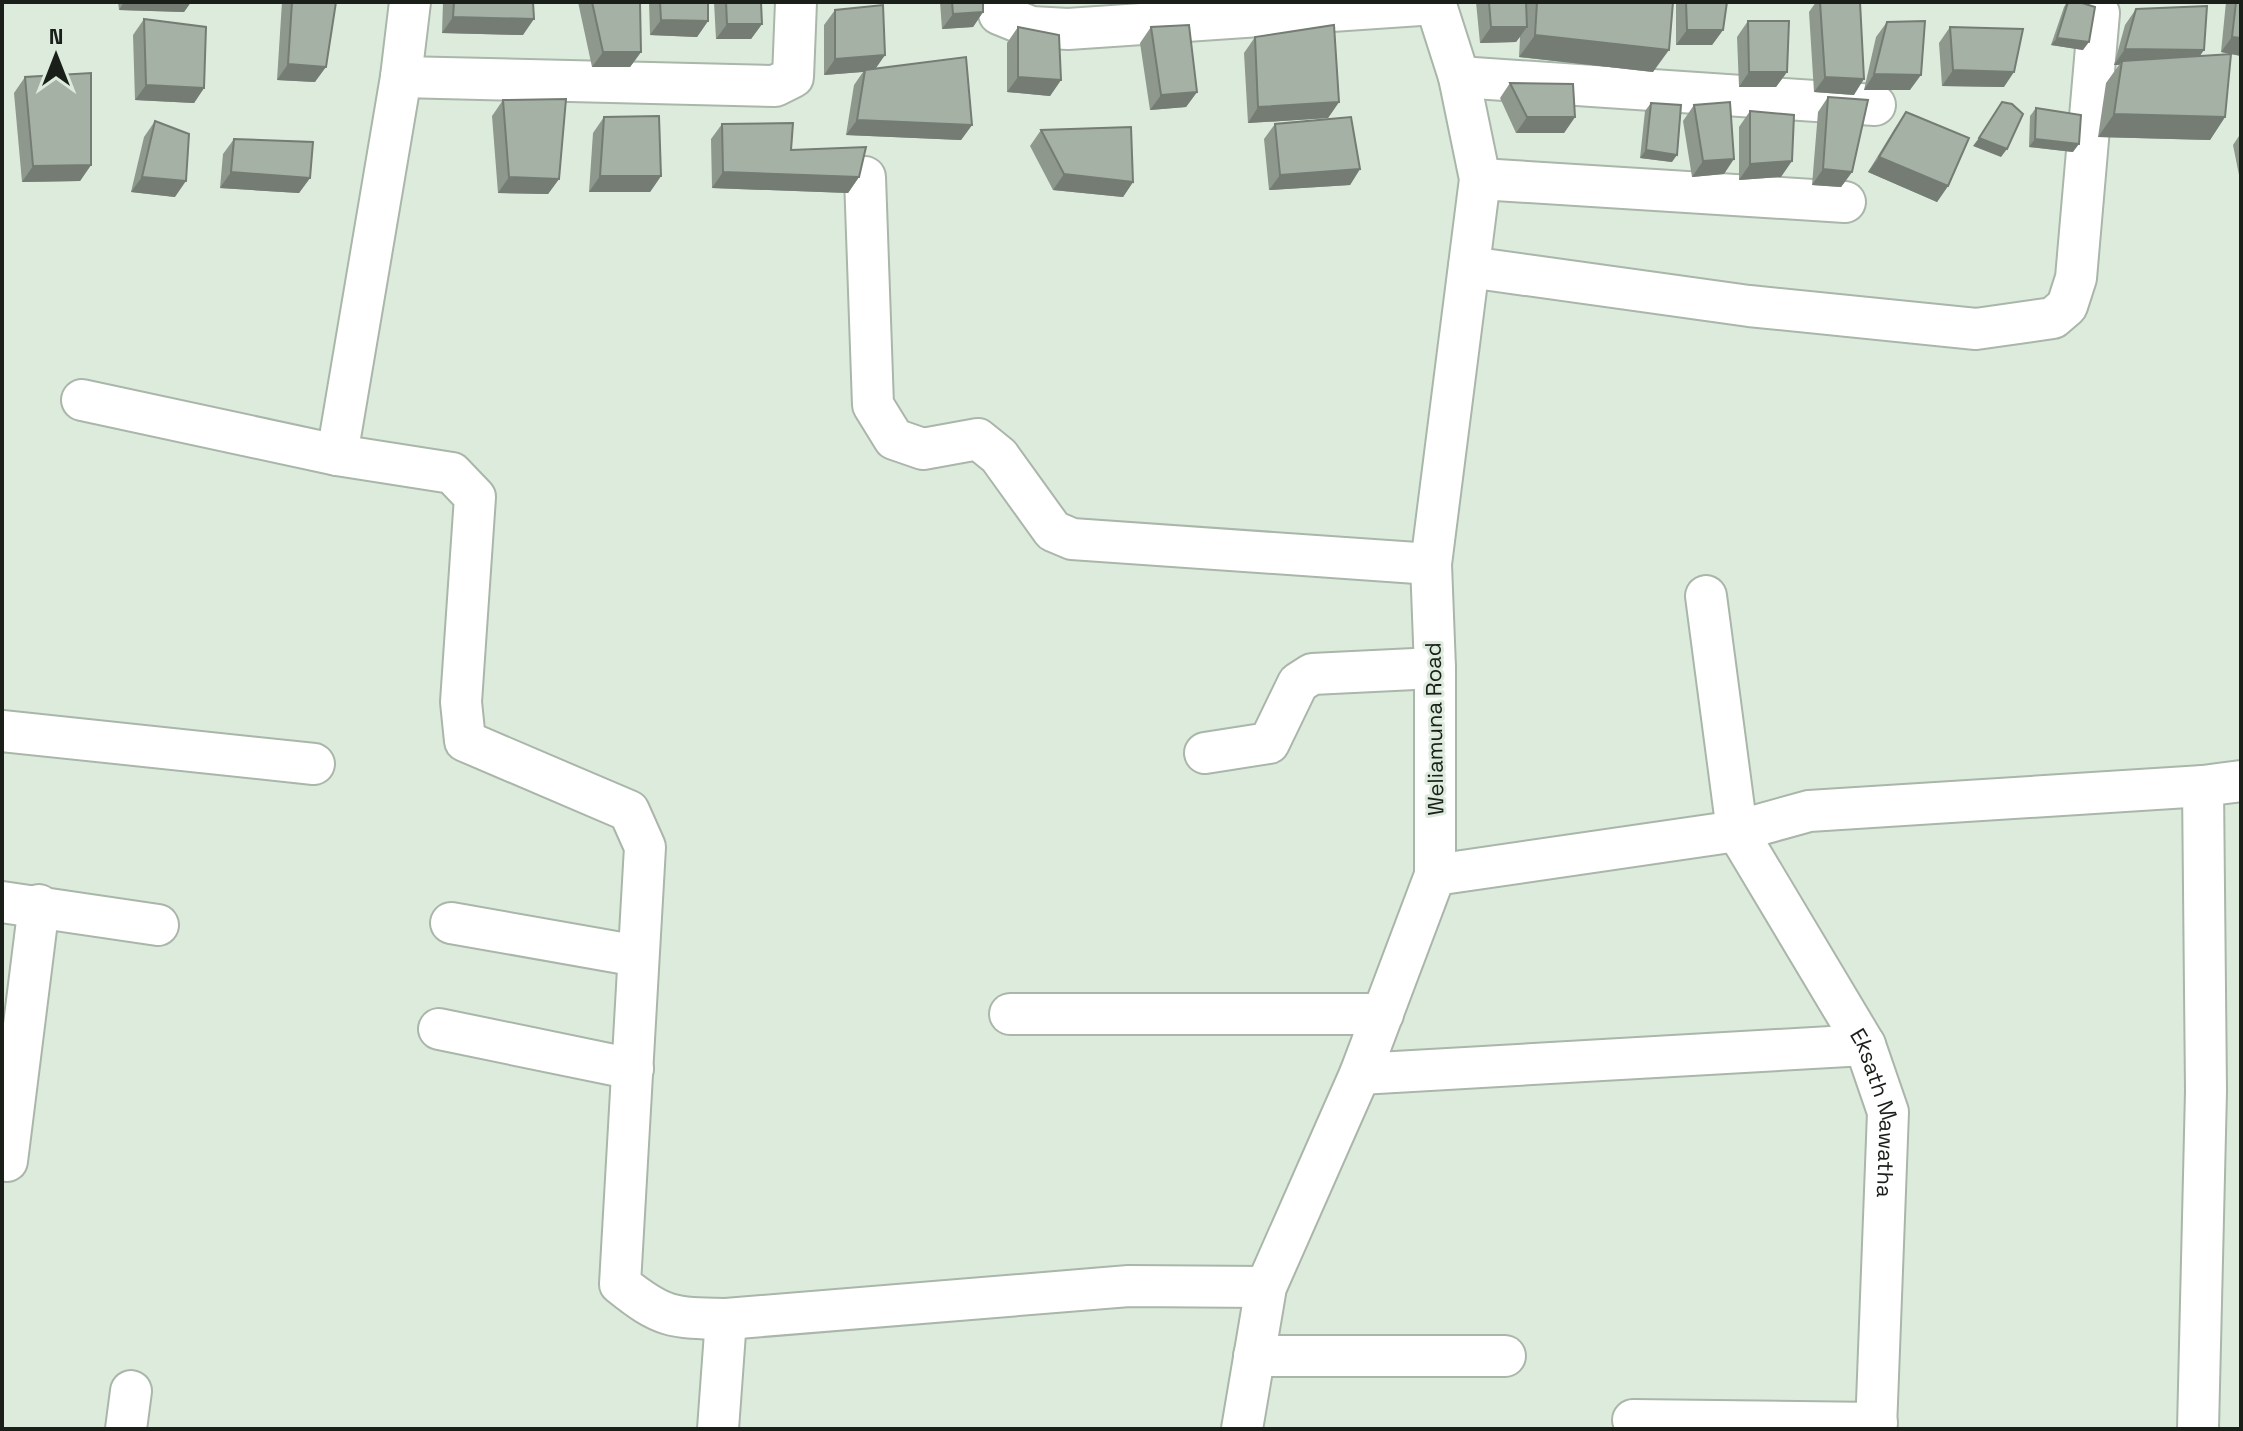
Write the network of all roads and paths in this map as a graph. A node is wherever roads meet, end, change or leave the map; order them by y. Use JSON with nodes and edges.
{"nodes":[{"id":1,"x":410,"y":2,"type":"edge"},
{"id":2,"x":796,"y":2,"type":"edge"},
{"id":3,"x":996,"y":2,"type":"edge"},
{"id":4,"x":1435,"y":3,"type":"edge"},
{"id":5,"x":2099,"y":13,"type":"dead end"},
{"id":6,"x":401,"y":77,"type":"junction"},
{"id":7,"x":1459,"y":77,"type":"junction"},
{"id":8,"x":1875,"y":105,"type":"dead end"},
{"id":9,"x":865,"y":177,"type":"edge"},
{"id":10,"x":1480,"y":179,"type":"junction"},
{"id":11,"x":1845,"y":202,"type":"dead end"},
{"id":12,"x":1469,"y":267,"type":"junction"},
{"id":13,"x":82,"y":400,"type":"dead end"},
{"id":14,"x":337,"y":455,"type":"junction"},
{"id":15,"x":1431,"y":564,"type":"junction"},
{"id":16,"x":1706,"y":596,"type":"dead end"},
{"id":17,"x":1435,"y":668,"type":"junction"},
{"id":18,"x":2,"y":731,"type":"edge"},
{"id":19,"x":1205,"y":753,"type":"dead end"},
{"id":20,"x":314,"y":764,"type":"dead end"},
{"id":21,"x":2222,"y":783,"type":"edge"},
{"id":22,"x":1737,"y":831,"type":"junction"},
{"id":23,"x":1435,"y":875,"type":"junction"},
{"id":24,"x":20,"y":904,"type":"edge"},
{"id":25,"x":451,"y":923,"type":"dead end"},
{"id":26,"x":158,"y":925,"type":"dead end"},
{"id":27,"x":638,"y":956,"type":"junction"},
{"id":28,"x":1010,"y":1014,"type":"dead end"},
{"id":29,"x":1383,"y":1014,"type":"junction"},
{"id":30,"x":439,"y":1029,"type":"dead end"},
{"id":31,"x":1865,"y":1045,"type":"junction"},
{"id":32,"x":633,"y":1069,"type":"junction"},
{"id":33,"x":1360,"y":1074,"type":"junction"},
{"id":34,"x":2223,"y":1090,"type":"edge"},
{"id":35,"x":7,"y":1161,"type":"dead end"},
{"id":36,"x":1266,"y":1287,"type":"junction"},
{"id":37,"x":726,"y":1319,"type":"junction"},
{"id":38,"x":1254,"y":1356,"type":"junction"},
{"id":39,"x":1505,"y":1356,"type":"dead end"},
{"id":40,"x":1633,"y":1420,"type":"dead end"},
{"id":41,"x":1877,"y":1426,"type":"edge"},
{"id":42,"x":718,"y":1429,"type":"edge"},
{"id":43,"x":1242,"y":1429,"type":"edge"},
{"id":44,"x":2198,"y":1429,"type":"edge"}],
"edges":[{"from":1,"to":6,"type":"street"},
{"from":2,"to":6,"type":"street"},
{"from":3,"to":4,"type":"street"},
{"from":4,"to":7,"type":"street","name":"Weliamuna Road"},
{"from":5,"to":12,"type":"street"},
{"from":6,"to":14,"type":"street"},
{"from":7,"to":8,"type":"street"},
{"from":7,"to":10,"type":"street","name":"Weliamuna Road"},
{"from":9,"to":15,"type":"street"},
{"from":10,"to":11,"type":"street"},
{"from":10,"to":12,"type":"street","name":"Weliamuna Road"},
{"from":12,"to":15,"type":"street","name":"Weliamuna Road"},
{"from":13,"to":14,"type":"street"},
{"from":14,"to":27,"type":"street"},
{"from":15,"to":17,"type":"street","name":"Weliamuna Road"},
{"from":16,"to":22,"type":"street"},
{"from":17,"to":19,"type":"street"},
{"from":17,"to":23,"type":"street","name":"Weliamuna Road"},
{"from":18,"to":20,"type":"street"},
{"from":21,"to":22,"type":"street"},
{"from":21,"to":34,"type":"street"},
{"from":22,"to":23,"type":"street"},
{"from":22,"to":31,"type":"street","name":"Eksath Mawatha"},
{"from":23,"to":29,"type":"street","name":"Weliamuna Road"},
{"from":24,"to":26,"type":"street"},
{"from":24,"to":35,"type":"street"},
{"from":25,"to":27,"type":"street"},
{"from":27,"to":32,"type":"street"},
{"from":28,"to":29,"type":"street"},
{"from":29,"to":33,"type":"street","name":"Weliamuna Road"},
{"from":30,"to":32,"type":"street"},
{"from":31,"to":33,"type":"street"},
{"from":31,"to":41,"type":"street","name":"Eksath Mawatha"},
{"from":32,"to":37,"type":"street"},
{"from":33,"to":36,"type":"street","name":"Weliamuna Road"},
{"from":34,"to":44,"type":"street"},
{"from":36,"to":37,"type":"street"},
{"from":36,"to":38,"type":"street","name":"Weliamuna Road"},
{"from":37,"to":42,"type":"street"},
{"from":38,"to":39,"type":"street"},
{"from":38,"to":43,"type":"street","name":"Weliamuna Road"},
{"from":40,"to":41,"type":"street"}]}
